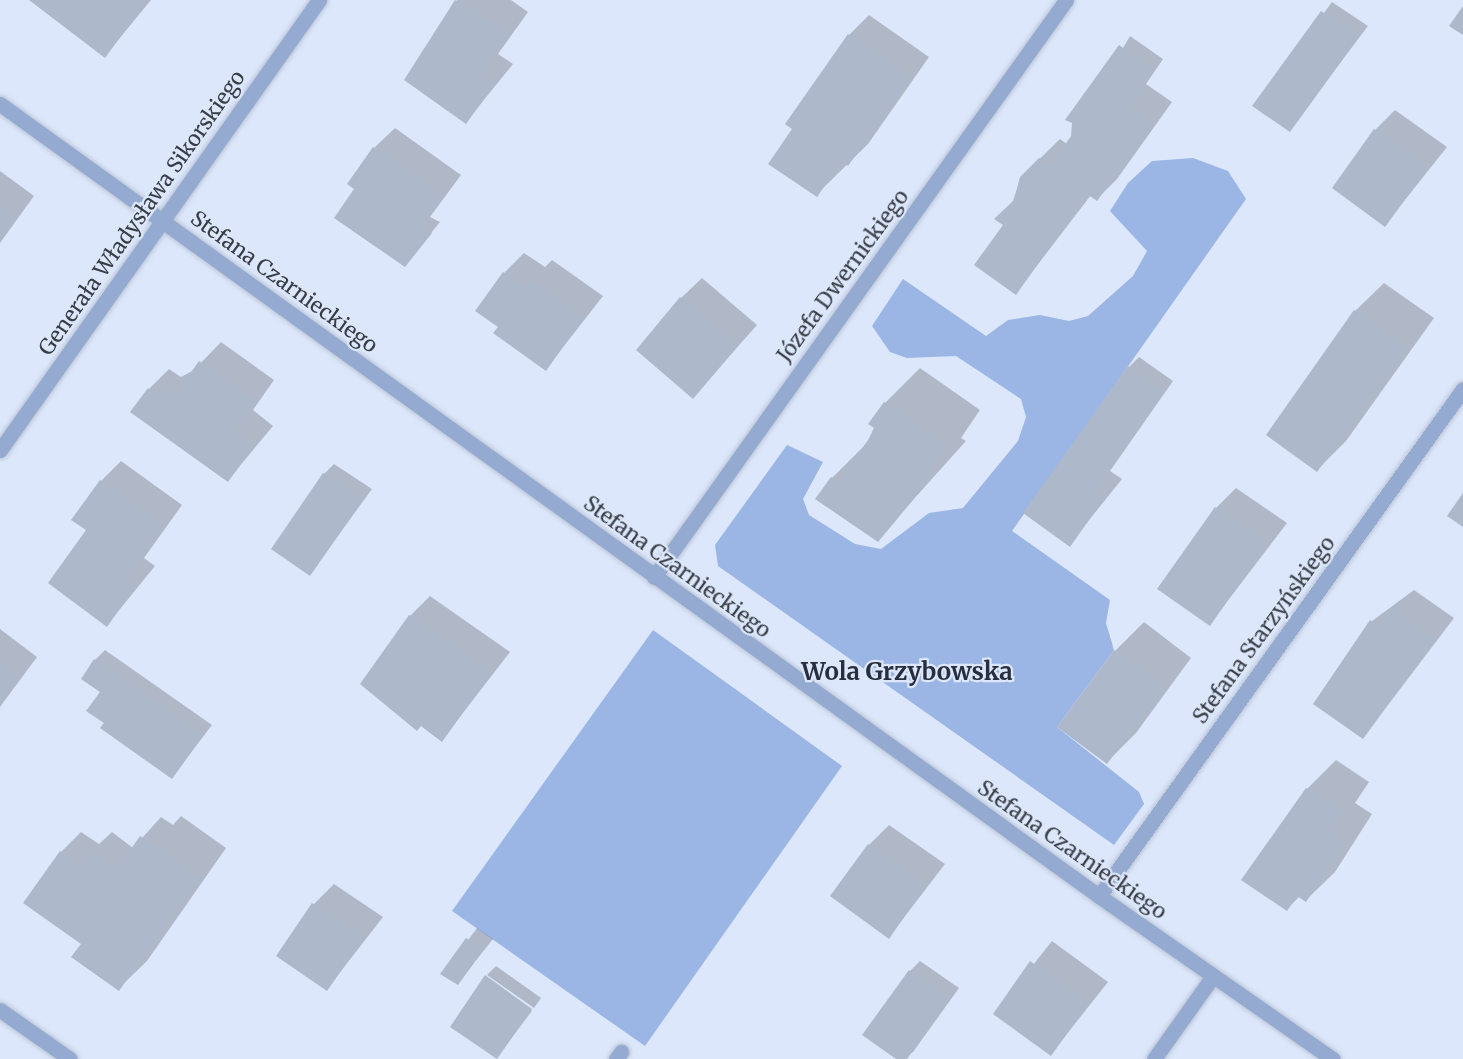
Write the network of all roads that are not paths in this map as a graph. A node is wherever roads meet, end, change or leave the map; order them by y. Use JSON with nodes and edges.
{"nodes":[{"id":1,"x":318,"y":0,"type":"edge"},
{"id":2,"x":1066,"y":0,"type":"edge"},
{"id":3,"x":0,"y":104,"type":"edge"},
{"id":4,"x":162,"y":219,"type":"junction"},
{"id":5,"x":1463,"y":389,"type":"edge"},
{"id":6,"x":0,"y":450,"type":"edge"},
{"id":7,"x":654,"y":577,"type":"junction"},
{"id":8,"x":1099,"y":896,"type":"junction"},
{"id":9,"x":1213,"y":976,"type":"junction"},
{"id":10,"x":0,"y":1010,"type":"edge"},
{"id":11,"x":70,"y":1059,"type":"edge"},
{"id":12,"x":1154,"y":1059,"type":"edge"},
{"id":13,"x":1333,"y":1059,"type":"edge"}],
"edges":[{"from":1,"to":4,"type":"street","name":"Generała Władysława Sikorskiego"},
{"from":2,"to":7,"type":"street","name":"Józefa Dwernickiego"},
{"from":3,"to":4,"type":"street","name":"Stefana Czarnieckiego"},
{"from":4,"to":6,"type":"street","name":"Generała Władysława Sikorskiego"},
{"from":4,"to":7,"type":"street","name":"Stefana Czarnieckiego"},
{"from":5,"to":8,"type":"street","name":"Stefana Starzyńskiego"},
{"from":7,"to":8,"type":"street","name":"Stefana Czarnieckiego"},
{"from":8,"to":9,"type":"street","name":"Stefana Czarnieckiego"},
{"from":9,"to":12,"type":"street"},
{"from":9,"to":13,"type":"street","name":"Stefana Czarnieckiego"},
{"from":10,"to":11,"type":"street"}]}
